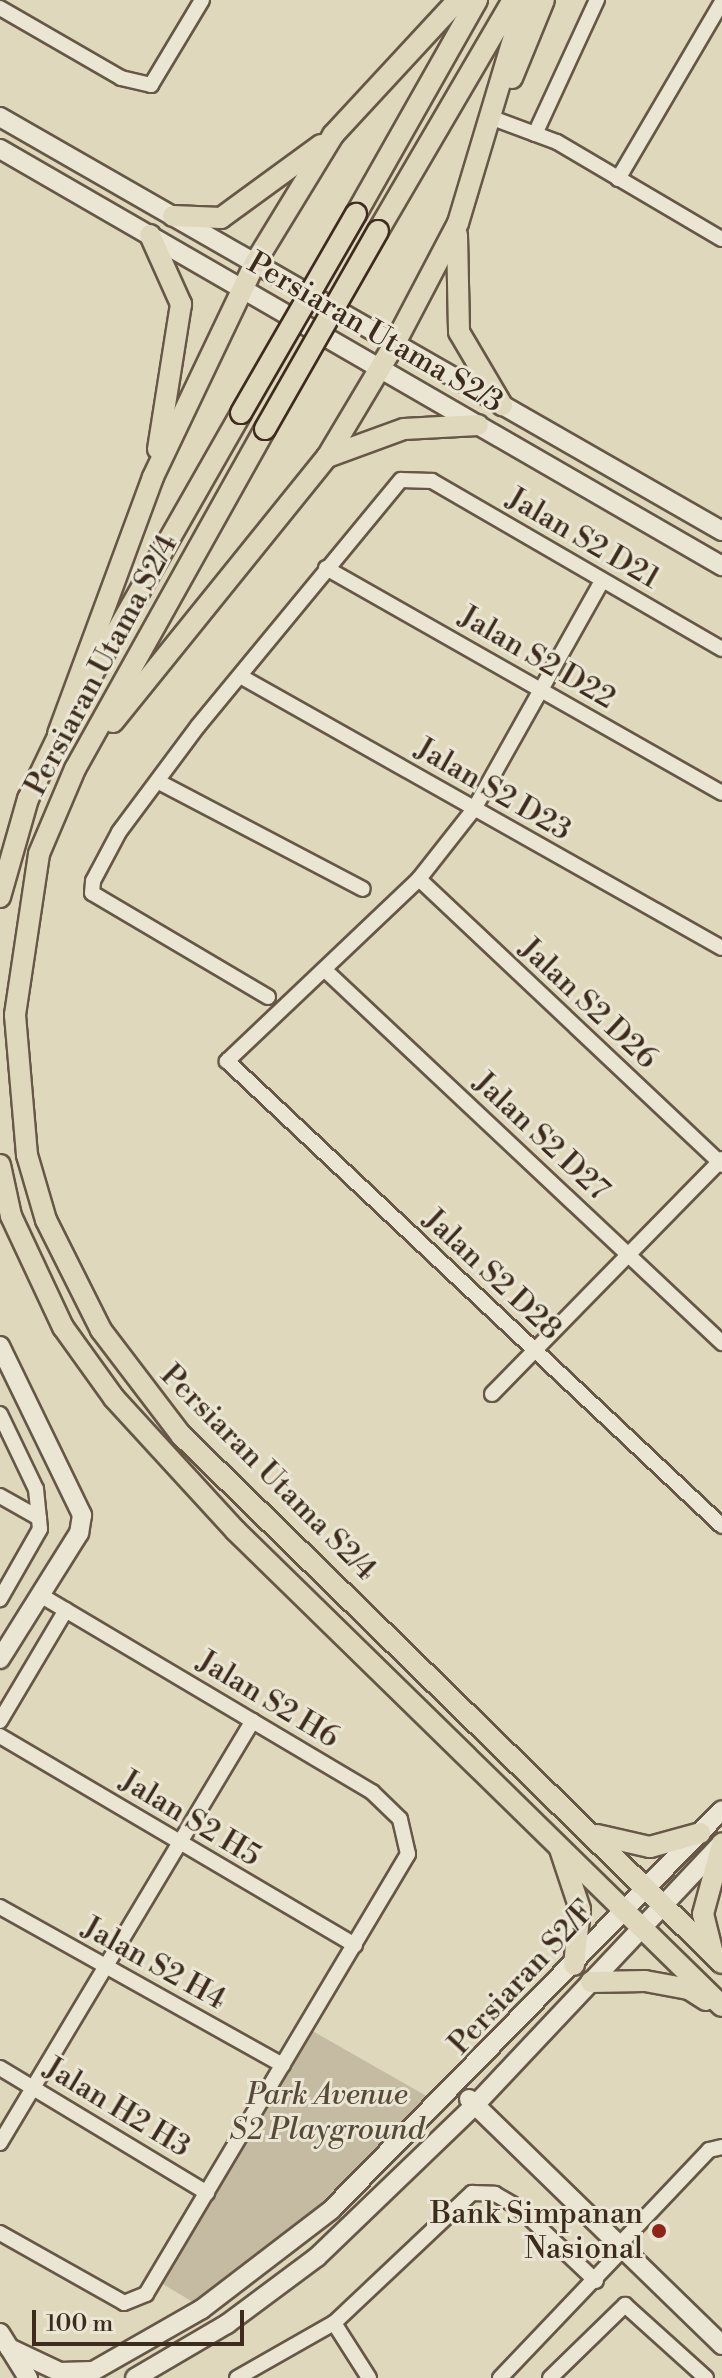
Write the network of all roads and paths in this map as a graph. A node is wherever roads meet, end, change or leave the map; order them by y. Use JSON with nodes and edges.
{"nodes":[{"id":1,"x":202,"y":0,"type":"edge"},
{"id":2,"x":458,"y":0,"type":"edge"},
{"id":3,"x":477,"y":0,"type":"edge"},
{"id":4,"x":513,"y":0,"type":"edge"},
{"id":5,"x":525,"y":0,"type":"edge"},
{"id":6,"x":544,"y":0,"type":"edge"},
{"id":7,"x":597,"y":0,"type":"edge"},
{"id":8,"x":722,"y":2,"type":"edge"},
{"id":9,"x":0,"y":8,"type":"edge"},
{"id":10,"x":0,"y":117,"type":"edge"},
{"id":11,"x":495,"y":119,"type":"junction"},
{"id":12,"x":535,"y":134,"type":"junction"},
{"id":13,"x":333,"y":135,"type":"junction"},
{"id":14,"x":0,"y":149,"type":"edge"},
{"id":15,"x":474,"y":168,"type":"junction"},
{"id":16,"x":618,"y":179,"type":"junction"},
{"id":17,"x":173,"y":216,"type":"junction"},
{"id":18,"x":458,"y":223,"type":"junction"},
{"id":19,"x":150,"y":235,"type":"junction"},
{"id":20,"x":722,"y":239,"type":"edge"},
{"id":21,"x":255,"y":263,"type":"junction"},
{"id":22,"x":244,"y":290,"type":"junction"},
{"id":23,"x":395,"y":343,"type":"junction"},
{"id":24,"x":380,"y":368,"type":"junction"},
{"id":25,"x":502,"y":405,"type":"junction"},
{"id":26,"x":478,"y":425,"type":"junction"},
{"id":27,"x":327,"y":457,"type":"junction"},
{"id":28,"x":153,"y":477,"type":"junction"},
{"id":29,"x":722,"y":531,"type":"edge"},
{"id":30,"x":722,"y":566,"type":"edge"},
{"id":31,"x":326,"y":568,"type":"junction"},
{"id":32,"x":602,"y":581,"type":"junction"},
{"id":33,"x":722,"y":649,"type":"edge"},
{"id":34,"x":240,"y":676,"type":"junction"},
{"id":35,"x":541,"y":690,"type":"junction"},
{"id":36,"x":58,"y":734,"type":"junction"},
{"id":37,"x":75,"y":769,"type":"junction"},
{"id":38,"x":159,"y":782,"type":"junction"},
{"id":39,"x":722,"y":793,"type":"edge"},
{"id":40,"x":474,"y":809,"type":"junction"},
{"id":41,"x":419,"y":879,"type":"junction"},
{"id":42,"x":363,"y":889,"type":"dead end"},
{"id":43,"x":0,"y":897,"type":"edge"},
{"id":44,"x":722,"y":948,"type":"edge"},
{"id":45,"x":325,"y":970,"type":"junction"},
{"id":46,"x":268,"y":997,"type":"dead end"},
{"id":47,"x":721,"y":1162,"type":"edge"},
{"id":48,"x":0,"y":1165,"type":"edge"},
{"id":49,"x":6,"y":1217,"type":"edge"},
{"id":50,"x":629,"y":1254,"type":"junction"},
{"id":51,"x":722,"y":1343,"type":"edge"},
{"id":52,"x":0,"y":1346,"type":"edge"},
{"id":53,"x":535,"y":1349,"type":"junction"},
{"id":54,"x":492,"y":1394,"type":"dead end"},
{"id":55,"x":0,"y":1414,"type":"edge"},
{"id":56,"x":0,"y":1496,"type":"edge"},
{"id":57,"x":39,"y":1518,"type":"junction"},
{"id":58,"x":722,"y":1526,"type":"edge"},
{"id":59,"x":40,"y":1595,"type":"junction"},
{"id":60,"x":0,"y":1599,"type":"edge"},
{"id":61,"x":66,"y":1610,"type":"junction"},
{"id":62,"x":0,"y":1659,"type":"edge"},
{"id":63,"x":0,"y":1721,"type":"edge"},
{"id":64,"x":253,"y":1721,"type":"junction"},
{"id":65,"x":0,"y":1736,"type":"edge"},
{"id":66,"x":722,"y":1810,"type":"edge"},
{"id":67,"x":589,"y":1833,"type":"junction"},
{"id":68,"x":700,"y":1833,"type":"junction"},
{"id":69,"x":178,"y":1843,"type":"junction"},
{"id":70,"x":558,"y":1843,"type":"junction"},
{"id":71,"x":722,"y":1844,"type":"edge"},
{"id":72,"x":645,"y":1888,"type":"junction"},
{"id":73,"x":664,"y":1906,"type":"junction"},
{"id":74,"x":0,"y":1907,"type":"edge"},
{"id":75,"x":625,"y":1908,"type":"junction"},
{"id":76,"x":645,"y":1927,"type":"junction"},
{"id":77,"x":355,"y":1945,"type":"junction"},
{"id":78,"x":717,"y":1959,"type":"edge"},
{"id":79,"x":574,"y":1965,"type":"junction"},
{"id":80,"x":104,"y":1966,"type":"junction"},
{"id":81,"x":591,"y":1982,"type":"junction"},
{"id":82,"x":722,"y":2009,"type":"edge"},
{"id":83,"x":283,"y":2065,"type":"junction"},
{"id":84,"x":0,"y":2068,"type":"edge"},
{"id":85,"x":32,"y":2087,"type":"junction"},
{"id":86,"x":458,"y":2088,"type":"junction"},
{"id":87,"x":475,"y":2105,"type":"junction"},
{"id":88,"x":0,"y":2143,"type":"edge"},
{"id":89,"x":722,"y":2147,"type":"edge"},
{"id":90,"x":207,"y":2193,"type":"junction"},
{"id":91,"x":0,"y":2233,"type":"edge"},
{"id":92,"x":621,"y":2247,"type":"junction"},
{"id":93,"x":596,"y":2281,"type":"junction"},
{"id":94,"x":334,"y":2323,"type":"junction"},
{"id":95,"x":4,"y":2340,"type":"edge"},
{"id":96,"x":722,"y":2345,"type":"edge"},
{"id":97,"x":88,"y":2374,"type":"edge"},
{"id":98,"x":12,"y":2378,"type":"edge"},
{"id":99,"x":28,"y":2378,"type":"edge"},
{"id":100,"x":135,"y":2378,"type":"edge"},
{"id":101,"x":237,"y":2378,"type":"edge"},
{"id":102,"x":369,"y":2378,"type":"edge"},
{"id":103,"x":500,"y":2378,"type":"edge"},
{"id":104,"x":550,"y":2378,"type":"edge"},
{"id":105,"x":706,"y":2378,"type":"edge"}],
"edges":[{"from":1,"to":9,"type":"street"},
{"from":2,"to":13,"type":"main road"},
{"from":3,"to":36,"type":"main road","bridge":true},
{"from":4,"to":37,"type":"main road","name":"Persiaran Utama S2/4","bridge":true},
{"from":5,"to":15,"type":"main road"},
{"from":6,"to":11,"type":"main road"},
{"from":7,"to":12,"type":"street"},
{"from":8,"to":16,"type":"street"},
{"from":10,"to":17,"type":"main road","name":"Persiaran Utama S2/3"},
{"from":11,"to":12,"type":"street"},
{"from":11,"to":15,"type":"main road"},
{"from":12,"to":16,"type":"street"},
{"from":13,"to":17,"type":"main road"},
{"from":13,"to":21,"type":"main road"},
{"from":14,"to":19,"type":"main road","name":"Persiaran Utama S2/3"},
{"from":15,"to":18,"type":"main road"},
{"from":16,"to":20,"type":"street"},
{"from":17,"to":21,"type":"main road","name":"Persiaran Utama S2/3"},
{"from":18,"to":23,"type":"main road"},
{"from":18,"to":25,"type":"main road"},
{"from":19,"to":22,"type":"main road","name":"Persiaran Utama S2/3"},
{"from":19,"to":28,"type":"main road"},
{"from":21,"to":22,"type":"main road"},
{"from":21,"to":23,"type":"main road","name":"Persiaran Utama S2/3"},
{"from":22,"to":24,"type":"main road","name":"Persiaran Utama S2/3"},
{"from":22,"to":28,"type":"main road"},
{"from":23,"to":24,"type":"main road"},
{"from":23,"to":25,"type":"main road","name":"Persiaran Utama S2/3"},
{"from":24,"to":26,"type":"main road","name":"Persiaran Utama S2/3"},
{"from":24,"to":27,"type":"main road"},
{"from":25,"to":29,"type":"main road","name":"Persiaran Utama S2/3"},
{"from":26,"to":27,"type":"main road"},
{"from":26,"to":30,"type":"main road","name":"Persiaran Utama S2/3"},
{"from":27,"to":37,"type":"main road"},
{"from":28,"to":36,"type":"main road"},
{"from":31,"to":32,"type":"street","name":"Jalan S2 D21"},
{"from":31,"to":34,"type":"street"},
{"from":31,"to":35,"type":"street","name":"Jalan S2 D22"},
{"from":32,"to":33,"type":"street","name":"Jalan S2 D21"},
{"from":32,"to":35,"type":"street"},
{"from":34,"to":38,"type":"street"},
{"from":34,"to":40,"type":"street","name":"Jalan S2 D23"},
{"from":35,"to":39,"type":"street","name":"Jalan S2 D22"},
{"from":35,"to":40,"type":"street"},
{"from":36,"to":43,"type":"main road"},
{"from":37,"to":67,"type":"main road","name":"Persiaran Utama S2/4"},
{"from":38,"to":42,"type":"street"},
{"from":38,"to":46,"type":"street"},
{"from":40,"to":41,"type":"street"},
{"from":40,"to":44,"type":"street","name":"Jalan S2 D23"},
{"from":41,"to":45,"type":"street"},
{"from":41,"to":47,"type":"street","name":"Jalan S2 D26"},
{"from":45,"to":50,"type":"street","name":"Jalan S2 D27"},
{"from":45,"to":53,"type":"street","name":"Jalan S2 D28"},
{"from":47,"to":50,"type":"street"},
{"from":48,"to":49,"type":"main road"},
{"from":49,"to":70,"type":"main road"},
{"from":50,"to":51,"type":"street","name":"Jalan S2 D27"},
{"from":50,"to":53,"type":"street"},
{"from":52,"to":59,"type":"main road"},
{"from":53,"to":54,"type":"street"},
{"from":53,"to":58,"type":"street","name":"Jalan S2 D28"},
{"from":55,"to":57,"type":"street"},
{"from":56,"to":57,"type":"street"},
{"from":57,"to":60,"type":"street"},
{"from":59,"to":61,"type":"street","name":"Jalan S2 H6"},
{"from":59,"to":62,"type":"main road"},
{"from":61,"to":63,"type":"street"},
{"from":61,"to":64,"type":"street","name":"Jalan S2 H6"},
{"from":64,"to":69,"type":"street"},
{"from":64,"to":77,"type":"street","name":"Jalan S2 H6"},
{"from":65,"to":69,"type":"street","name":"Jalan S2 H5"},
{"from":66,"to":68,"type":"main road","name":"Persiaran S2/F"},
{"from":67,"to":68,"type":"main road"},
{"from":67,"to":72,"type":"main road","name":"Persiaran Utama S2/4"},
{"from":68,"to":72,"type":"main road","name":"Persiaran S2/F"},
{"from":69,"to":77,"type":"street","name":"Jalan S2 H5"},
{"from":69,"to":80,"type":"street"},
{"from":70,"to":75,"type":"main road"},
{"from":70,"to":79,"type":"main road"},
{"from":71,"to":73,"type":"main road","name":"Persiaran S2/F"},
{"from":71,"to":78,"type":"main road"},
{"from":72,"to":73,"type":"main road","name":"Persiaran Utama S2/4"},
{"from":72,"to":75,"type":"main road","name":"Persiaran S2/F"},
{"from":73,"to":76,"type":"main road","name":"Persiaran S2/F"},
{"from":73,"to":78,"type":"main road","name":"Persiaran Utama S2/4"},
{"from":74,"to":80,"type":"street","name":"Jalan S2 H4"},
{"from":75,"to":76,"type":"main road"},
{"from":75,"to":79,"type":"main road","name":"Persiaran S2/F"},
{"from":76,"to":81,"type":"main road","name":"Persiaran S2/F"},
{"from":76,"to":82,"type":"main road"},
{"from":77,"to":83,"type":"street","name":"Jalan S2 H6"},
{"from":79,"to":86,"type":"main road","name":"Persiaran S2/F"},
{"from":80,"to":83,"type":"street","name":"Jalan S2 H4"},
{"from":80,"to":85,"type":"street"},
{"from":81,"to":82,"type":"main road"},
{"from":81,"to":87,"type":"main road","name":"Persiaran S2/F"},
{"from":83,"to":90,"type":"street","name":"Jalan S2 H6"},
{"from":84,"to":85,"type":"street","name":"Jalan H2 H3"},
{"from":85,"to":88,"type":"street"},
{"from":85,"to":90,"type":"street","name":"Jalan H2 H3"},
{"from":86,"to":87,"type":"main road"},
{"from":86,"to":97,"type":"main road","name":"Persiaran S2/F"},
{"from":87,"to":92,"type":"main road"},
{"from":87,"to":100,"type":"main road","name":"Persiaran S2/F"},
{"from":89,"to":92,"type":"street"},
{"from":90,"to":91,"type":"street","name":"Jalan S2 H6"},
{"from":92,"to":93,"type":"street"},
{"from":92,"to":96,"type":"main road"},
{"from":93,"to":94,"type":"street"},
{"from":93,"to":103,"type":"street"},
{"from":94,"to":101,"type":"street"},
{"from":94,"to":102,"type":"street"},
{"from":95,"to":97,"type":"main road"},
{"from":95,"to":98,"type":"main road"},
{"from":95,"to":99,"type":"main road"},
{"from":104,"to":105,"type":"street"}]}
